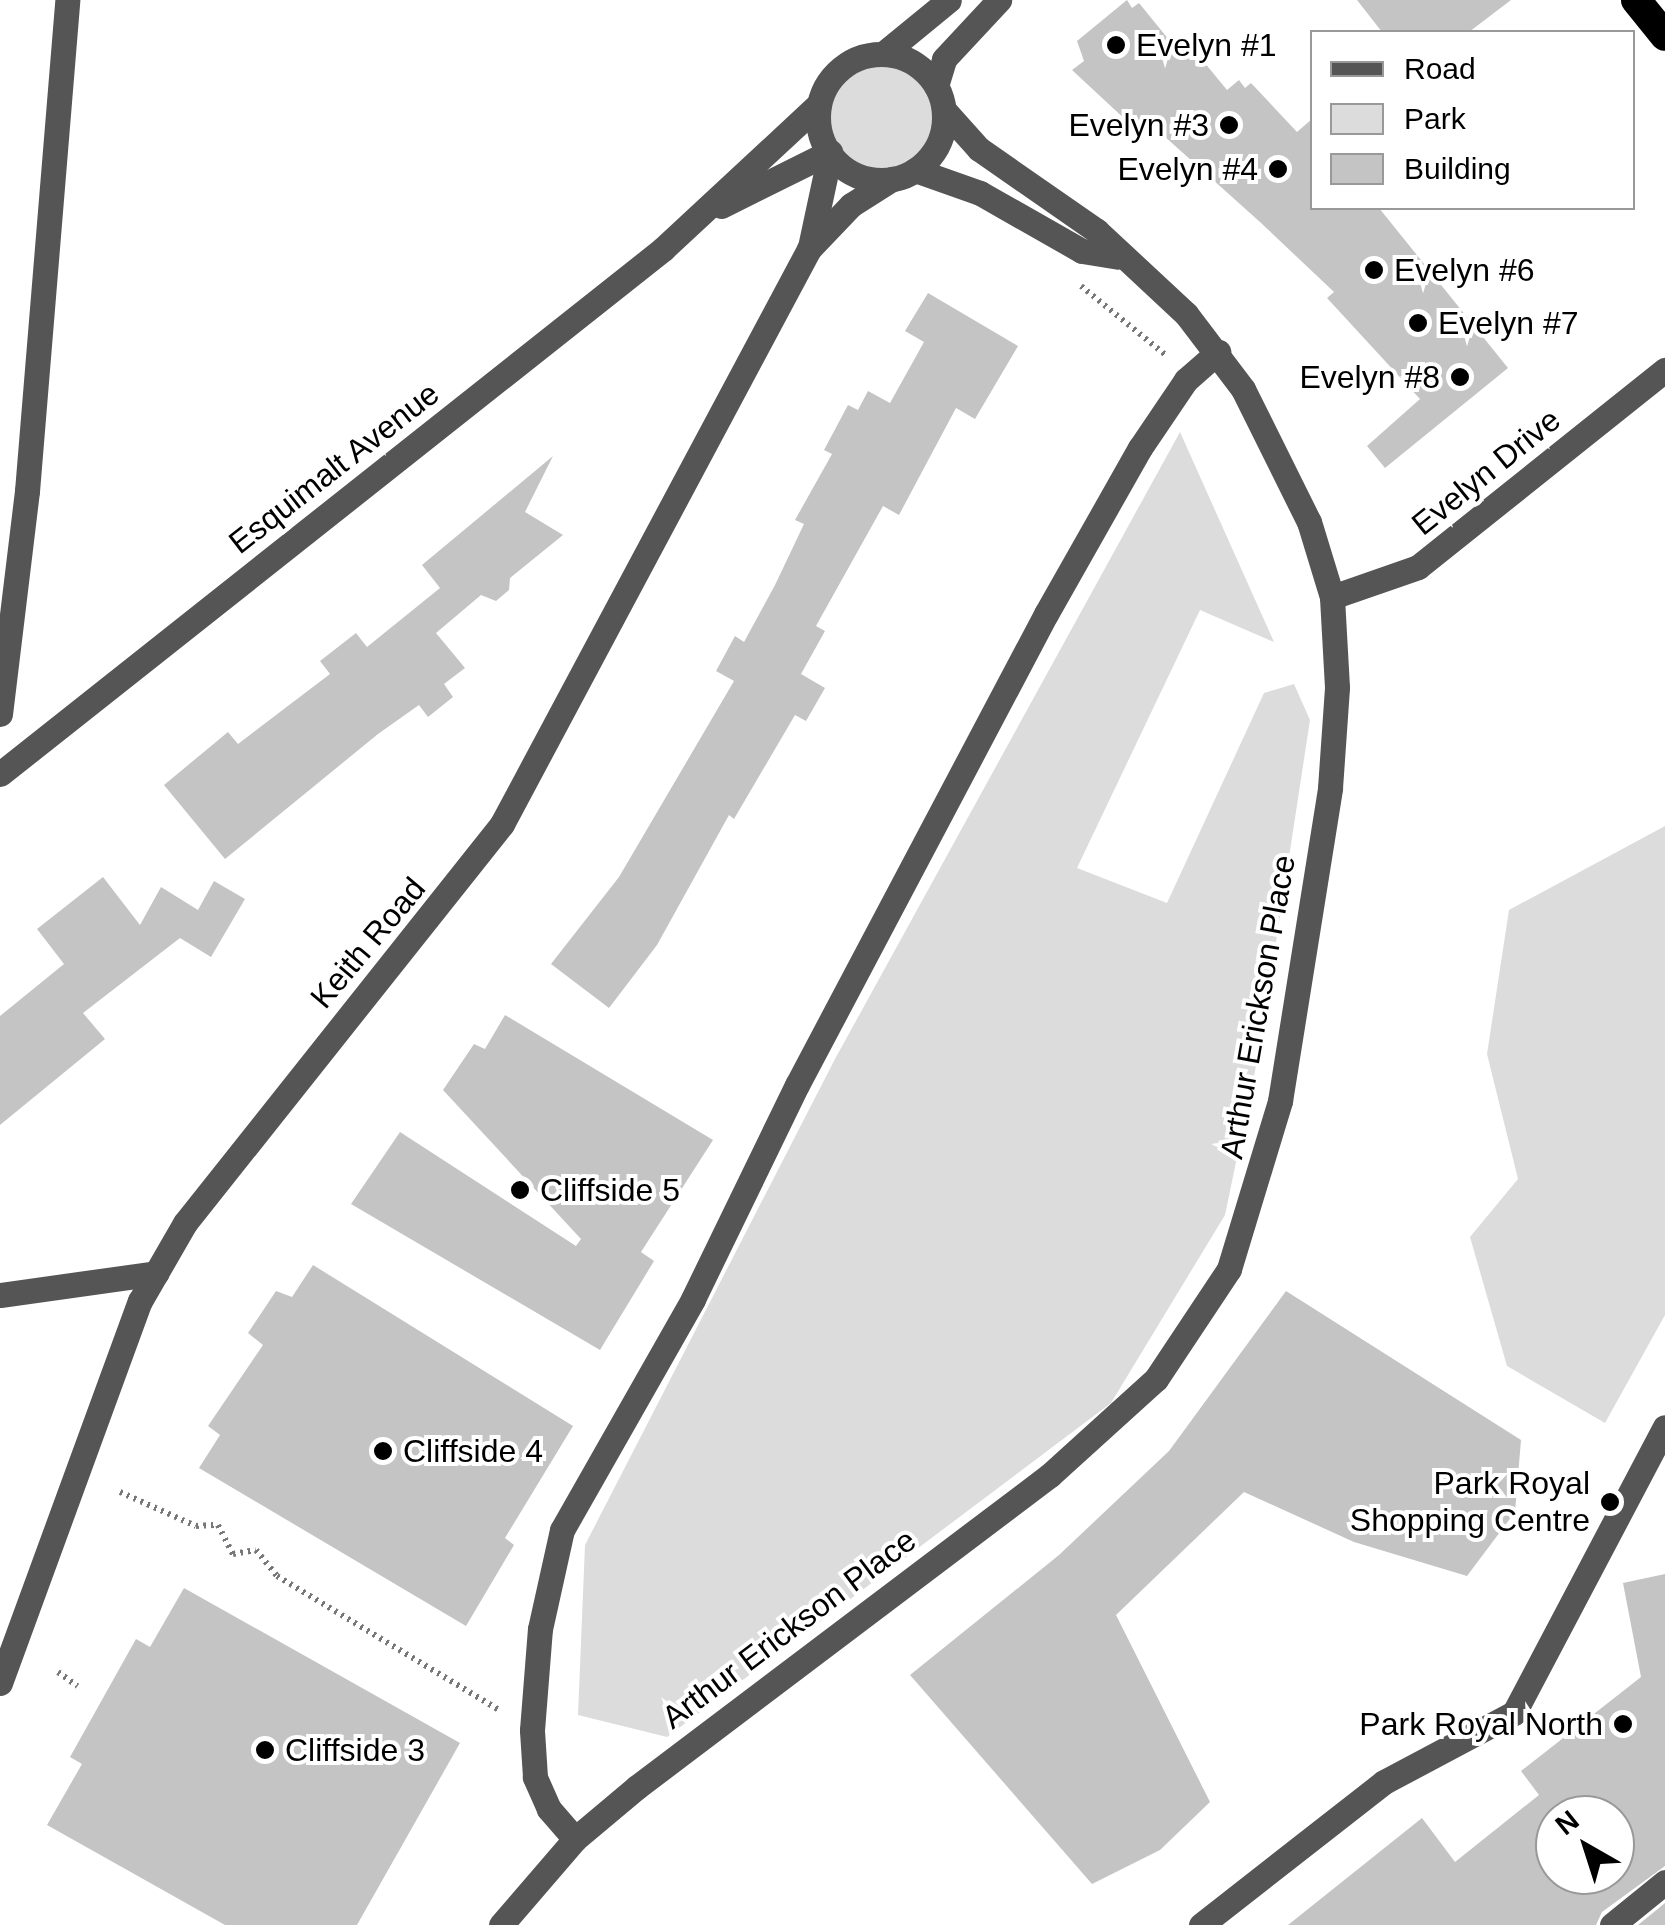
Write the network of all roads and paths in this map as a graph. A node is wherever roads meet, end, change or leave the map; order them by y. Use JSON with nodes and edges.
{"nodes":[{"id":1,"x":68,"y":0,"type":"edge"},
{"id":2,"x":948,"y":0,"type":"edge"},
{"id":3,"x":999,"y":0,"type":"edge"},
{"id":4,"x":1636,"y":0,"type":"edge"},
{"id":5,"x":1665,"y":36,"type":"edge"},
{"id":6,"x":883,"y":54,"type":"junction"},
{"id":7,"x":940,"y":98,"type":"junction"},
{"id":8,"x":819,"y":104,"type":"junction"},
{"id":9,"x":830,"y":153,"type":"junction"},
{"id":10,"x":904,"y":175,"type":"junction"},
{"id":11,"x":707,"y":212,"type":"junction"},
{"id":12,"x":810,"y":249,"type":"junction"},
{"id":13,"x":1118,"y":257,"type":"junction"},
{"id":14,"x":1218,"y":352,"type":"junction"},
{"id":15,"x":1665,"y":370,"type":"edge"},
{"id":16,"x":1332,"y":597,"type":"junction"},
{"id":17,"x":0,"y":714,"type":"edge"},
{"id":18,"x":0,"y":774,"type":"edge"},
{"id":19,"x":156,"y":1272,"type":"junction"},
{"id":20,"x":0,"y":1295,"type":"edge"},
{"id":21,"x":1665,"y":1427,"type":"edge"},
{"id":22,"x":120,"y":1492,"type":"dead end"},
{"id":23,"x":58,"y":1672,"type":"dead end"},
{"id":24,"x":0,"y":1682,"type":"edge"},
{"id":25,"x":77,"y":1686,"type":"dead end"},
{"id":26,"x":532,"y":1730,"type":"junction"},
{"id":27,"x":575,"y":1838,"type":"junction"},
{"id":28,"x":1665,"y":1882,"type":"edge"},
{"id":29,"x":502,"y":1925,"type":"edge"},
{"id":30,"x":1201,"y":1925,"type":"edge"},
{"id":31,"x":1612,"y":1925,"type":"edge"}],
"edges":[{"from":1,"to":17,"type":"street"},
{"from":2,"to":6,"type":"street"},
{"from":3,"to":7,"type":"street"},
{"from":4,"to":5,"type":"highway"},
{"from":6,"to":7,"type":"street"},
{"from":6,"to":8,"type":"street"},
{"from":7,"to":10,"type":"street"},
{"from":7,"to":13,"type":"street","name":"Arthur Erickson Place"},
{"from":8,"to":9,"type":"street"},
{"from":8,"to":11,"type":"street","name":"Esquimalt Avenue"},
{"from":9,"to":10,"type":"street"},
{"from":9,"to":11,"type":"street","name":"Esquimalt Avenue"},
{"from":9,"to":12,"type":"street","name":"Keith Road"},
{"from":10,"to":12,"type":"street","name":"Keith Road"},
{"from":10,"to":13,"type":"street","name":"Arthur Erickson Place"},
{"from":11,"to":18,"type":"street","name":"Esquimalt Avenue"},
{"from":12,"to":19,"type":"street","name":"Keith Road"},
{"from":13,"to":14,"type":"street","name":"Arthur Erickson Place"},
{"from":14,"to":16,"type":"street","name":"Arthur Erickson Place"},
{"from":14,"to":26,"type":"street"},
{"from":15,"to":16,"type":"street","name":"Evelyn Drive"},
{"from":16,"to":27,"type":"street","name":"Arthur Erickson Place"},
{"from":19,"to":20,"type":"street"},
{"from":19,"to":24,"type":"street","name":"Keith Road"},
{"from":21,"to":30,"type":"street"},
{"from":22,"to":26,"type":"path"},
{"from":23,"to":25,"type":"path"},
{"from":26,"to":27,"type":"street"},
{"from":27,"to":29,"type":"street","name":"Arthur Erickson Place"},
{"from":28,"to":31,"type":"street"}]}
